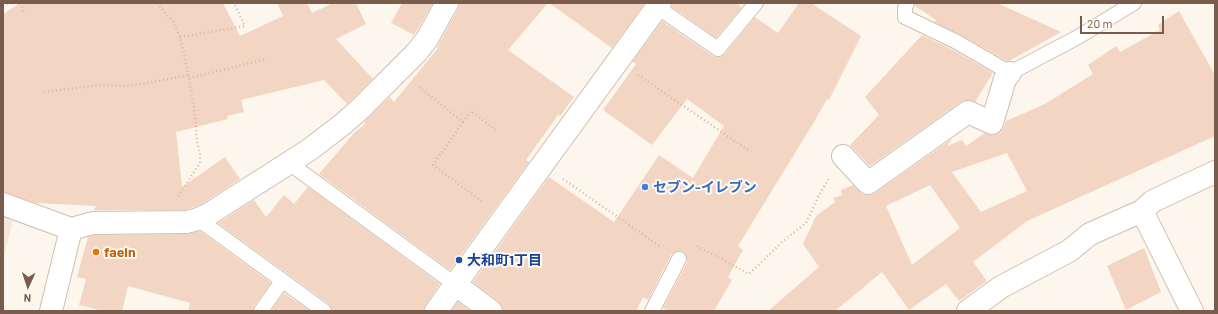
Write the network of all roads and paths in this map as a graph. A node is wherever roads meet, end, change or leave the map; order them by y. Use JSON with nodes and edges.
{"nodes":[{"id":1,"x":8,"y":3,"type":"edge"},
{"id":2,"x":20,"y":3,"type":"edge"},
{"id":3,"x":157,"y":3,"type":"edge"},
{"id":4,"x":234,"y":3,"type":"edge"},
{"id":5,"x":447,"y":3,"type":"edge"},
{"id":6,"x":756,"y":3,"type":"edge"},
{"id":7,"x":907,"y":3,"type":"edge"},
{"id":8,"x":1134,"y":3,"type":"edge"},
{"id":9,"x":659,"y":5,"type":"edge"},
{"id":10,"x":3,"y":6,"type":"edge"},
{"id":11,"x":24,"y":12,"type":"dead end"},
{"id":12,"x":180,"y":37,"type":"junction"},
{"id":13,"x":267,"y":59,"type":"dead end"},
{"id":14,"x":617,"y":61,"type":"junction"},
{"id":15,"x":398,"y":71,"type":"junction"},
{"id":16,"x":1010,"y":73,"type":"junction"},
{"id":17,"x":189,"y":77,"type":"junction"},
{"id":18,"x":44,"y":92,"type":"dead end"},
{"id":19,"x":463,"y":122,"type":"junction"},
{"id":20,"x":497,"y":131,"type":"dead end"},
{"id":21,"x":748,"y":150,"type":"dead end"},
{"id":22,"x":843,"y":156,"type":"joint"},
{"id":23,"x":289,"y":163,"type":"junction"},
{"id":24,"x":543,"y":166,"type":"junction"},
{"id":25,"x":1215,"y":172,"type":"edge"},
{"id":26,"x":3,"y":204,"type":"edge"},
{"id":27,"x":1142,"y":211,"type":"junction"},
{"id":28,"x":505,"y":217,"type":"junction"},
{"id":29,"x":198,"y":219,"type":"junction"},
{"id":30,"x":160,"y":223,"type":"junction"},
{"id":31,"x":71,"y":229,"type":"junction"},
{"id":32,"x":663,"y":248,"type":"dead end"},
{"id":33,"x":679,"y":259,"type":"joint"},
{"id":34,"x":282,"y":281,"type":"junction"},
{"id":35,"x":456,"y":285,"type":"junction"},
{"id":36,"x":51,"y":311,"type":"edge"},
{"id":37,"x":261,"y":311,"type":"edge"},
{"id":38,"x":324,"y":311,"type":"edge"},
{"id":39,"x":436,"y":311,"type":"edge"},
{"id":40,"x":491,"y":311,"type":"edge"},
{"id":41,"x":652,"y":311,"type":"edge"},
{"id":42,"x":968,"y":311,"type":"edge"},
{"id":43,"x":1192,"y":311,"type":"edge"}],
"edges":[{"from":1,"to":10,"type":"path"},
{"from":2,"to":11,"type":"path"},
{"from":3,"to":12,"type":"path"},
{"from":4,"to":12,"type":"path"},
{"from":5,"to":15,"type":"street"},
{"from":6,"to":9,"type":"lane"},
{"from":7,"to":16,"type":"lane"},
{"from":8,"to":16,"type":"lane"},
{"from":9,"to":14,"type":"street"},
{"from":12,"to":17,"type":"path"},
{"from":13,"to":17,"type":"path"},
{"from":14,"to":21,"type":"path"},
{"from":14,"to":24,"type":"street"},
{"from":15,"to":19,"type":"path"},
{"from":15,"to":23,"type":"street"},
{"from":16,"to":22,"type":"street"},
{"from":17,"to":18,"type":"path"},
{"from":17,"to":30,"type":"path"},
{"from":19,"to":20,"type":"path"},
{"from":19,"to":28,"type":"path"},
{"from":22,"to":33,"type":"path"},
{"from":23,"to":29,"type":"street"},
{"from":23,"to":35,"type":"lane"},
{"from":24,"to":28,"type":"street"},
{"from":24,"to":32,"type":"path"},
{"from":25,"to":27,"type":"street"},
{"from":26,"to":31,"type":"street"},
{"from":27,"to":42,"type":"street"},
{"from":27,"to":43,"type":"street"},
{"from":28,"to":35,"type":"street"},
{"from":29,"to":30,"type":"street"},
{"from":29,"to":34,"type":"lane"},
{"from":30,"to":31,"type":"street"},
{"from":31,"to":36,"type":"street"},
{"from":33,"to":41,"type":"lane"},
{"from":34,"to":37,"type":"lane"},
{"from":34,"to":38,"type":"lane"},
{"from":35,"to":39,"type":"street"},
{"from":35,"to":40,"type":"street"}]}
